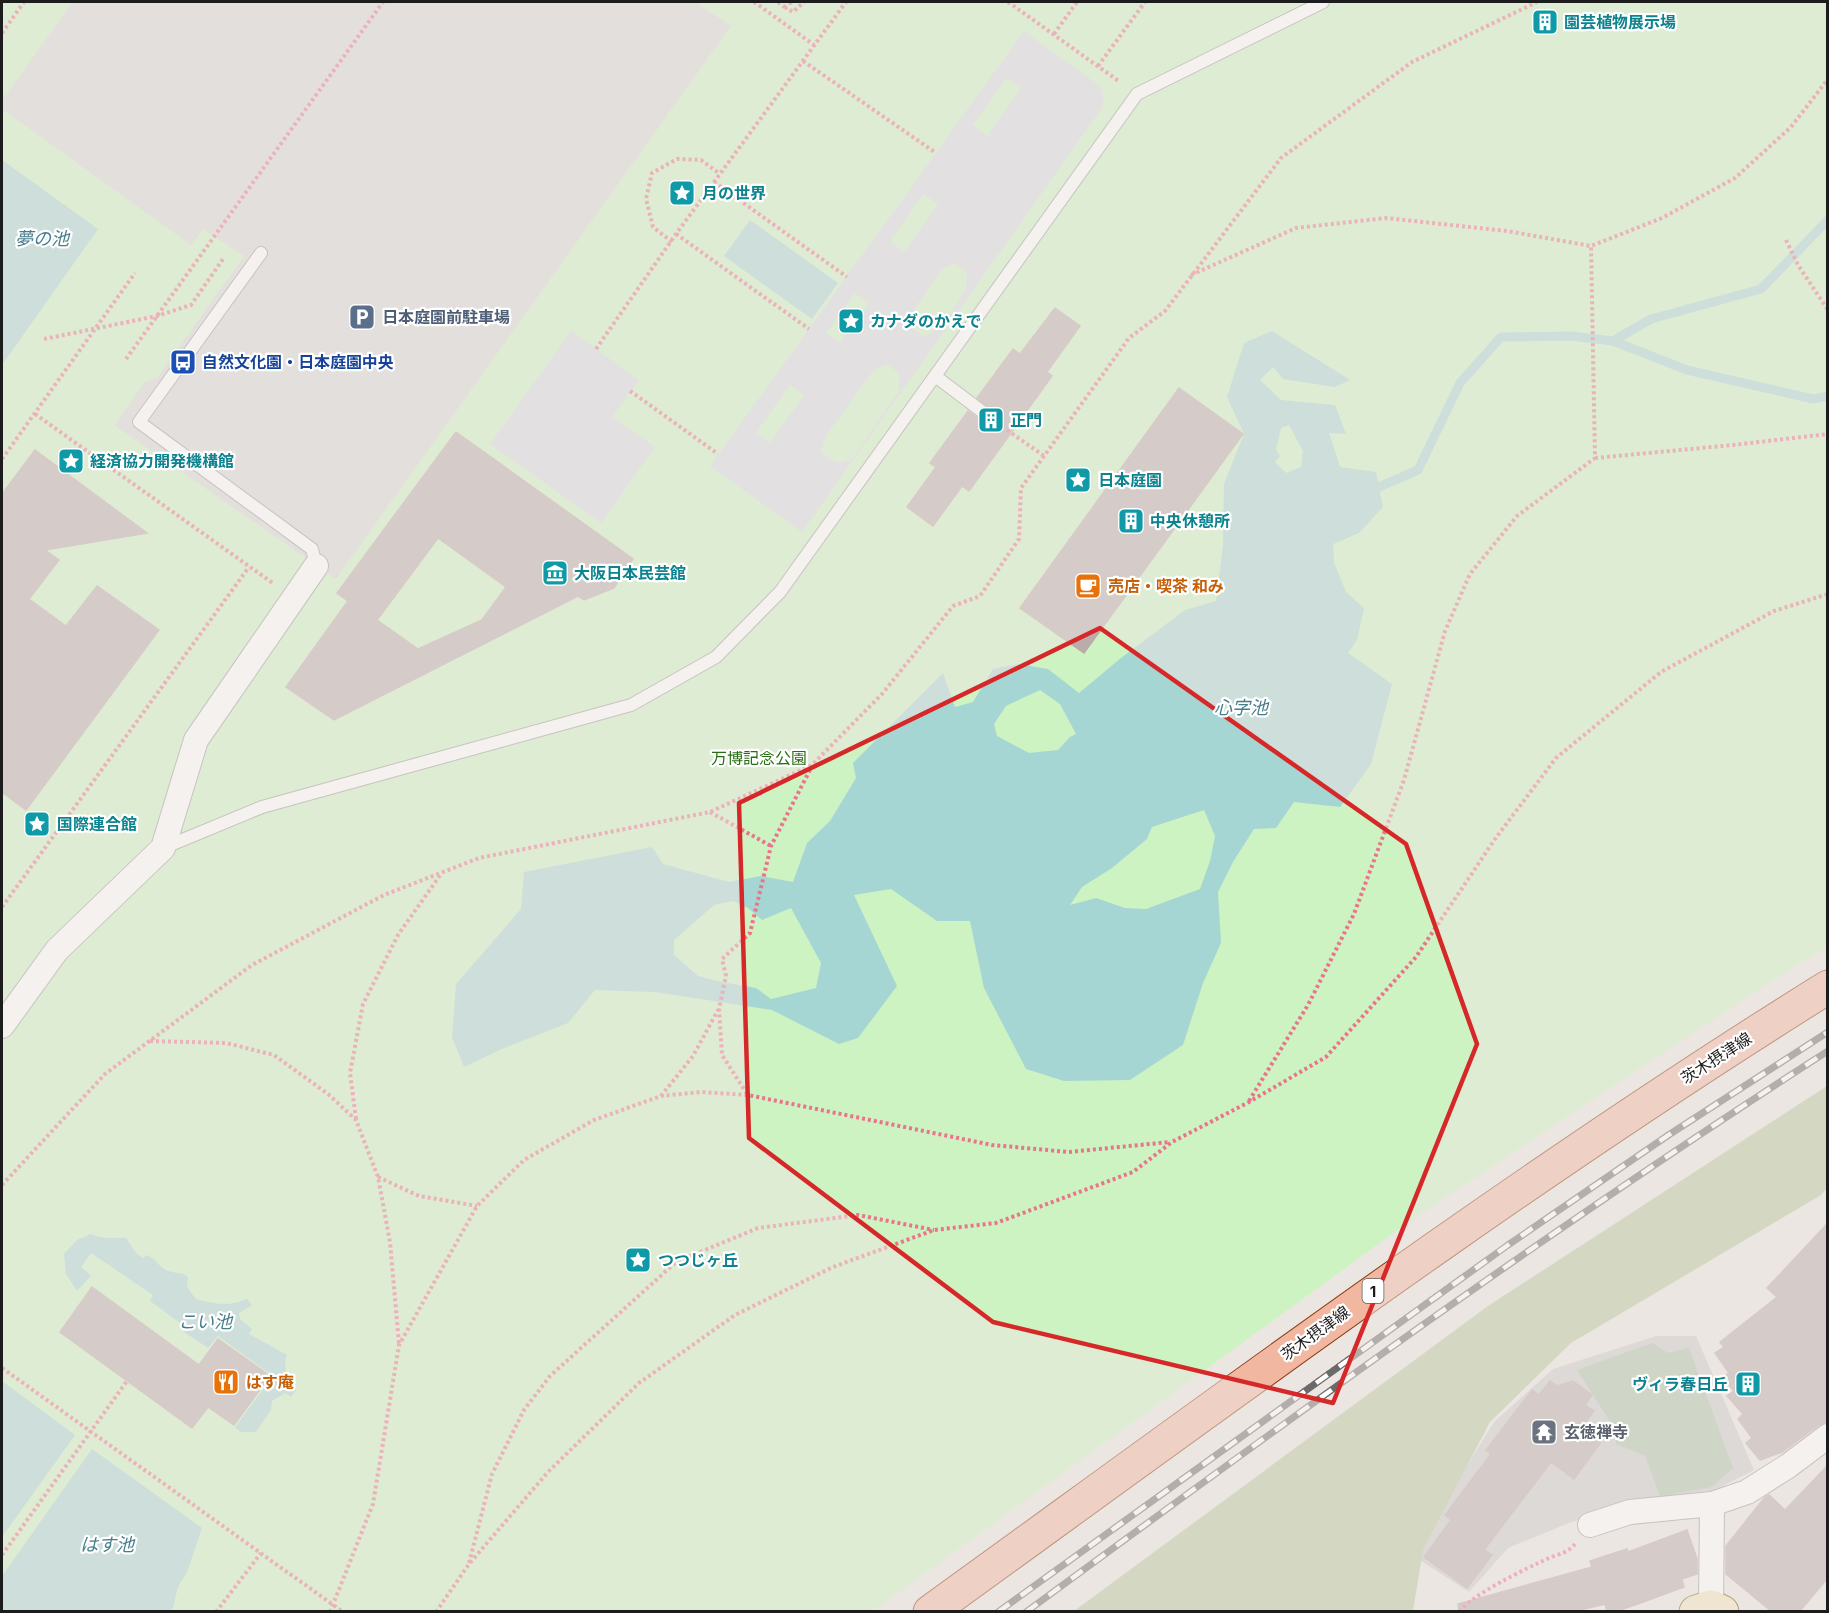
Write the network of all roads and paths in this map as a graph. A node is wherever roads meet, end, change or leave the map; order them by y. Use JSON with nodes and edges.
{"nodes":[{"id":1,"x":24,"y":2,"type":"edge"},
{"id":2,"x":383,"y":2,"type":"edge"},
{"id":3,"x":754,"y":2,"type":"edge"},
{"id":4,"x":778,"y":2,"type":"edge"},
{"id":5,"x":791,"y":2,"type":"edge"},
{"id":6,"x":804,"y":2,"type":"edge"},
{"id":7,"x":846,"y":2,"type":"edge"},
{"id":8,"x":1008,"y":2,"type":"edge"},
{"id":9,"x":1077,"y":2,"type":"edge"},
{"id":10,"x":1145,"y":2,"type":"edge"},
{"id":11,"x":1323,"y":2,"type":"edge"},
{"id":12,"x":1537,"y":2,"type":"edge"},
{"id":13,"x":786,"y":8,"type":"junction"},
{"id":14,"x":2,"y":33,"type":"edge"},
{"id":15,"x":1054,"y":34,"type":"junction"},
{"id":16,"x":814,"y":45,"type":"junction"},
{"id":17,"x":803,"y":61,"type":"junction"},
{"id":18,"x":1098,"y":66,"type":"junction"},
{"id":19,"x":1827,"y":79,"type":"edge"},
{"id":20,"x":1137,"y":94,"type":"junction"},
{"id":21,"x":936,"y":153,"type":"dead end"},
{"id":22,"x":720,"y":174,"type":"junction"},
{"id":23,"x":714,"y":182,"type":"junction"},
{"id":24,"x":676,"y":234,"type":"junction"},
{"id":25,"x":1786,"y":240,"type":"dead end"},
{"id":26,"x":672,"y":242,"type":"junction"},
{"id":27,"x":1591,"y":246,"type":"junction"},
{"id":28,"x":261,"y":253,"type":"dead end"},
{"id":29,"x":223,"y":259,"type":"dead end"},
{"id":30,"x":135,"y":273,"type":"dead end"},
{"id":31,"x":1190,"y":275,"type":"junction"},
{"id":32,"x":847,"y":277,"type":"dead end"},
{"id":33,"x":1827,"y":310,"type":"edge"},
{"id":34,"x":157,"y":315,"type":"junction"},
{"id":35,"x":95,"y":329,"type":"junction"},
{"id":36,"x":809,"y":329,"type":"dead end"},
{"id":37,"x":44,"y":339,"type":"dead end"},
{"id":38,"x":596,"y":349,"type":"dead end"},
{"id":39,"x":126,"y":360,"type":"dead end"},
{"id":40,"x":935,"y":376,"type":"junction"},
{"id":41,"x":630,"y":391,"type":"dead end"},
{"id":42,"x":35,"y":414,"type":"junction"},
{"id":43,"x":992,"y":419,"type":"joint"},
{"id":44,"x":1827,"y":434,"type":"edge"},
{"id":45,"x":718,"y":454,"type":"dead end"},
{"id":46,"x":1044,"y":456,"type":"junction"},
{"id":47,"x":1596,"y":458,"type":"junction"},
{"id":48,"x":2,"y":459,"type":"edge"},
{"id":49,"x":316,"y":566,"type":"joint"},
{"id":50,"x":249,"y":567,"type":"junction"},
{"id":51,"x":1827,"y":594,"type":"edge"},
{"id":52,"x":294,"y":598,"type":"junction"},
{"id":53,"x":812,"y":765,"type":"junction"},
{"id":54,"x":710,"y":812,"type":"junction"},
{"id":55,"x":771,"y":846,"type":"junction"},
{"id":56,"x":164,"y":848,"type":"junction"},
{"id":57,"x":442,"y":872,"type":"junction"},
{"id":58,"x":2,"y":907,"type":"edge"},
{"id":59,"x":1827,"y":987,"type":"edge"},
{"id":60,"x":718,"y":1009,"type":"junction"},
{"id":61,"x":2,"y":1026,"type":"edge"},
{"id":62,"x":1827,"y":1033,"type":"edge"},
{"id":63,"x":149,"y":1041,"type":"junction"},
{"id":64,"x":748,"y":1095,"type":"junction"},
{"id":65,"x":661,"y":1096,"type":"junction"},
{"id":66,"x":1249,"y":1102,"type":"junction"},
{"id":67,"x":356,"y":1120,"type":"junction"},
{"id":68,"x":1172,"y":1142,"type":"junction"},
{"id":69,"x":378,"y":1177,"type":"junction"},
{"id":70,"x":2,"y":1185,"type":"edge"},
{"id":71,"x":477,"y":1206,"type":"junction"},
{"id":72,"x":934,"y":1230,"type":"junction"},
{"id":73,"x":399,"y":1345,"type":"junction"},
{"id":74,"x":2,"y":1368,"type":"edge"},
{"id":75,"x":127,"y":1382,"type":"dead end"},
{"id":76,"x":91,"y":1432,"type":"junction"},
{"id":77,"x":1827,"y":1436,"type":"edge"},
{"id":78,"x":1712,"y":1504,"type":"junction"},
{"id":79,"x":1590,"y":1525,"type":"joint"},
{"id":80,"x":261,"y":1553,"type":"junction"},
{"id":81,"x":2,"y":1555,"type":"edge"},
{"id":82,"x":469,"y":1564,"type":"junction"},
{"id":83,"x":334,"y":1605,"type":"junction"},
{"id":84,"x":1710,"y":1610,"type":"edge"},
{"id":85,"x":216,"y":1611,"type":"edge"},
{"id":86,"x":330,"y":1611,"type":"edge"},
{"id":87,"x":343,"y":1611,"type":"edge"},
{"id":88,"x":436,"y":1611,"type":"edge"},
{"id":89,"x":930,"y":1611,"type":"edge"},
{"id":90,"x":996,"y":1611,"type":"edge"},
{"id":91,"x":1460,"y":1611,"type":"edge"}],
"edges":[{"from":1,"to":14,"type":"path"},
{"from":2,"to":34,"type":"path"},
{"from":3,"to":16,"type":"path"},
{"from":4,"to":13,"type":"path"},
{"from":5,"to":13,"type":"path"},
{"from":6,"to":13,"type":"path"},
{"from":7,"to":16,"type":"path"},
{"from":8,"to":15,"type":"path"},
{"from":9,"to":15,"type":"path"},
{"from":10,"to":18,"type":"path"},
{"from":11,"to":20,"type":"lane"},
{"from":12,"to":31,"type":"path"},
{"from":15,"to":18,"type":"path"},
{"from":16,"to":17,"type":"path"},
{"from":17,"to":21,"type":"path"},
{"from":17,"to":22,"type":"path"},
{"from":18,"to":20,"type":"path"},
{"from":19,"to":27,"type":"path"},
{"from":20,"to":40,"type":"lane"},
{"from":22,"to":23,"type":"path"},
{"from":22,"to":26,"type":"path"},
{"from":23,"to":24,"type":"path"},
{"from":23,"to":32,"type":"path"},
{"from":24,"to":26,"type":"path"},
{"from":24,"to":36,"type":"path"},
{"from":25,"to":33,"type":"path"},
{"from":26,"to":38,"type":"path"},
{"from":27,"to":31,"type":"path"},
{"from":27,"to":47,"type":"path"},
{"from":28,"to":49,"type":"lane"},
{"from":29,"to":34,"type":"path"},
{"from":30,"to":35,"type":"path"},
{"from":31,"to":46,"type":"path"},
{"from":34,"to":35,"type":"path"},
{"from":34,"to":39,"type":"path"},
{"from":35,"to":37,"type":"path"},
{"from":35,"to":42,"type":"path"},
{"from":40,"to":43,"type":"lane"},
{"from":40,"to":56,"type":"lane"},
{"from":41,"to":45,"type":"path"},
{"from":42,"to":48,"type":"path"},
{"from":42,"to":50,"type":"path"},
{"from":43,"to":46,"type":"path"},
{"from":44,"to":47,"type":"path"},
{"from":46,"to":53,"type":"path"},
{"from":47,"to":66,"type":"path"},
{"from":49,"to":52,"type":"street"},
{"from":50,"to":52,"type":"path"},
{"from":50,"to":58,"type":"path"},
{"from":51,"to":66,"type":"path"},
{"from":52,"to":56,"type":"street"},
{"from":53,"to":54,"type":"path"},
{"from":53,"to":55,"type":"path"},
{"from":54,"to":55,"type":"path"},
{"from":54,"to":57,"type":"path"},
{"from":55,"to":60,"type":"path"},
{"from":56,"to":61,"type":"street"},
{"from":57,"to":63,"type":"path"},
{"from":57,"to":67,"type":"path"},
{"from":59,"to":89,"type":"main road","name":"茨木摂津線","number":"1"},
{"from":60,"to":64,"type":"path"},
{"from":60,"to":65,"type":"path"},
{"from":62,"to":90,"type":"path"},
{"from":63,"to":67,"type":"path"},
{"from":63,"to":70,"type":"path"},
{"from":64,"to":65,"type":"path"},
{"from":64,"to":68,"type":"path"},
{"from":65,"to":71,"type":"path"},
{"from":66,"to":68,"type":"path"},
{"from":67,"to":69,"type":"path"},
{"from":68,"to":72,"type":"path"},
{"from":69,"to":71,"type":"path"},
{"from":69,"to":73,"type":"path"},
{"from":71,"to":73,"type":"path"},
{"from":72,"to":82,"type":"path"},
{"from":72,"to":82,"type":"path"},
{"from":73,"to":83,"type":"path"},
{"from":74,"to":76,"type":"path"},
{"from":75,"to":76,"type":"path"},
{"from":76,"to":80,"type":"path"},
{"from":76,"to":81,"type":"path"},
{"from":77,"to":78,"type":"street"},
{"from":78,"to":79,"type":"street"},
{"from":78,"to":84,"type":"street"},
{"from":79,"to":91,"type":"path"},
{"from":80,"to":83,"type":"path"},
{"from":80,"to":85,"type":"path"},
{"from":82,"to":88,"type":"path"},
{"from":83,"to":86,"type":"path"},
{"from":83,"to":87,"type":"path"}]}
